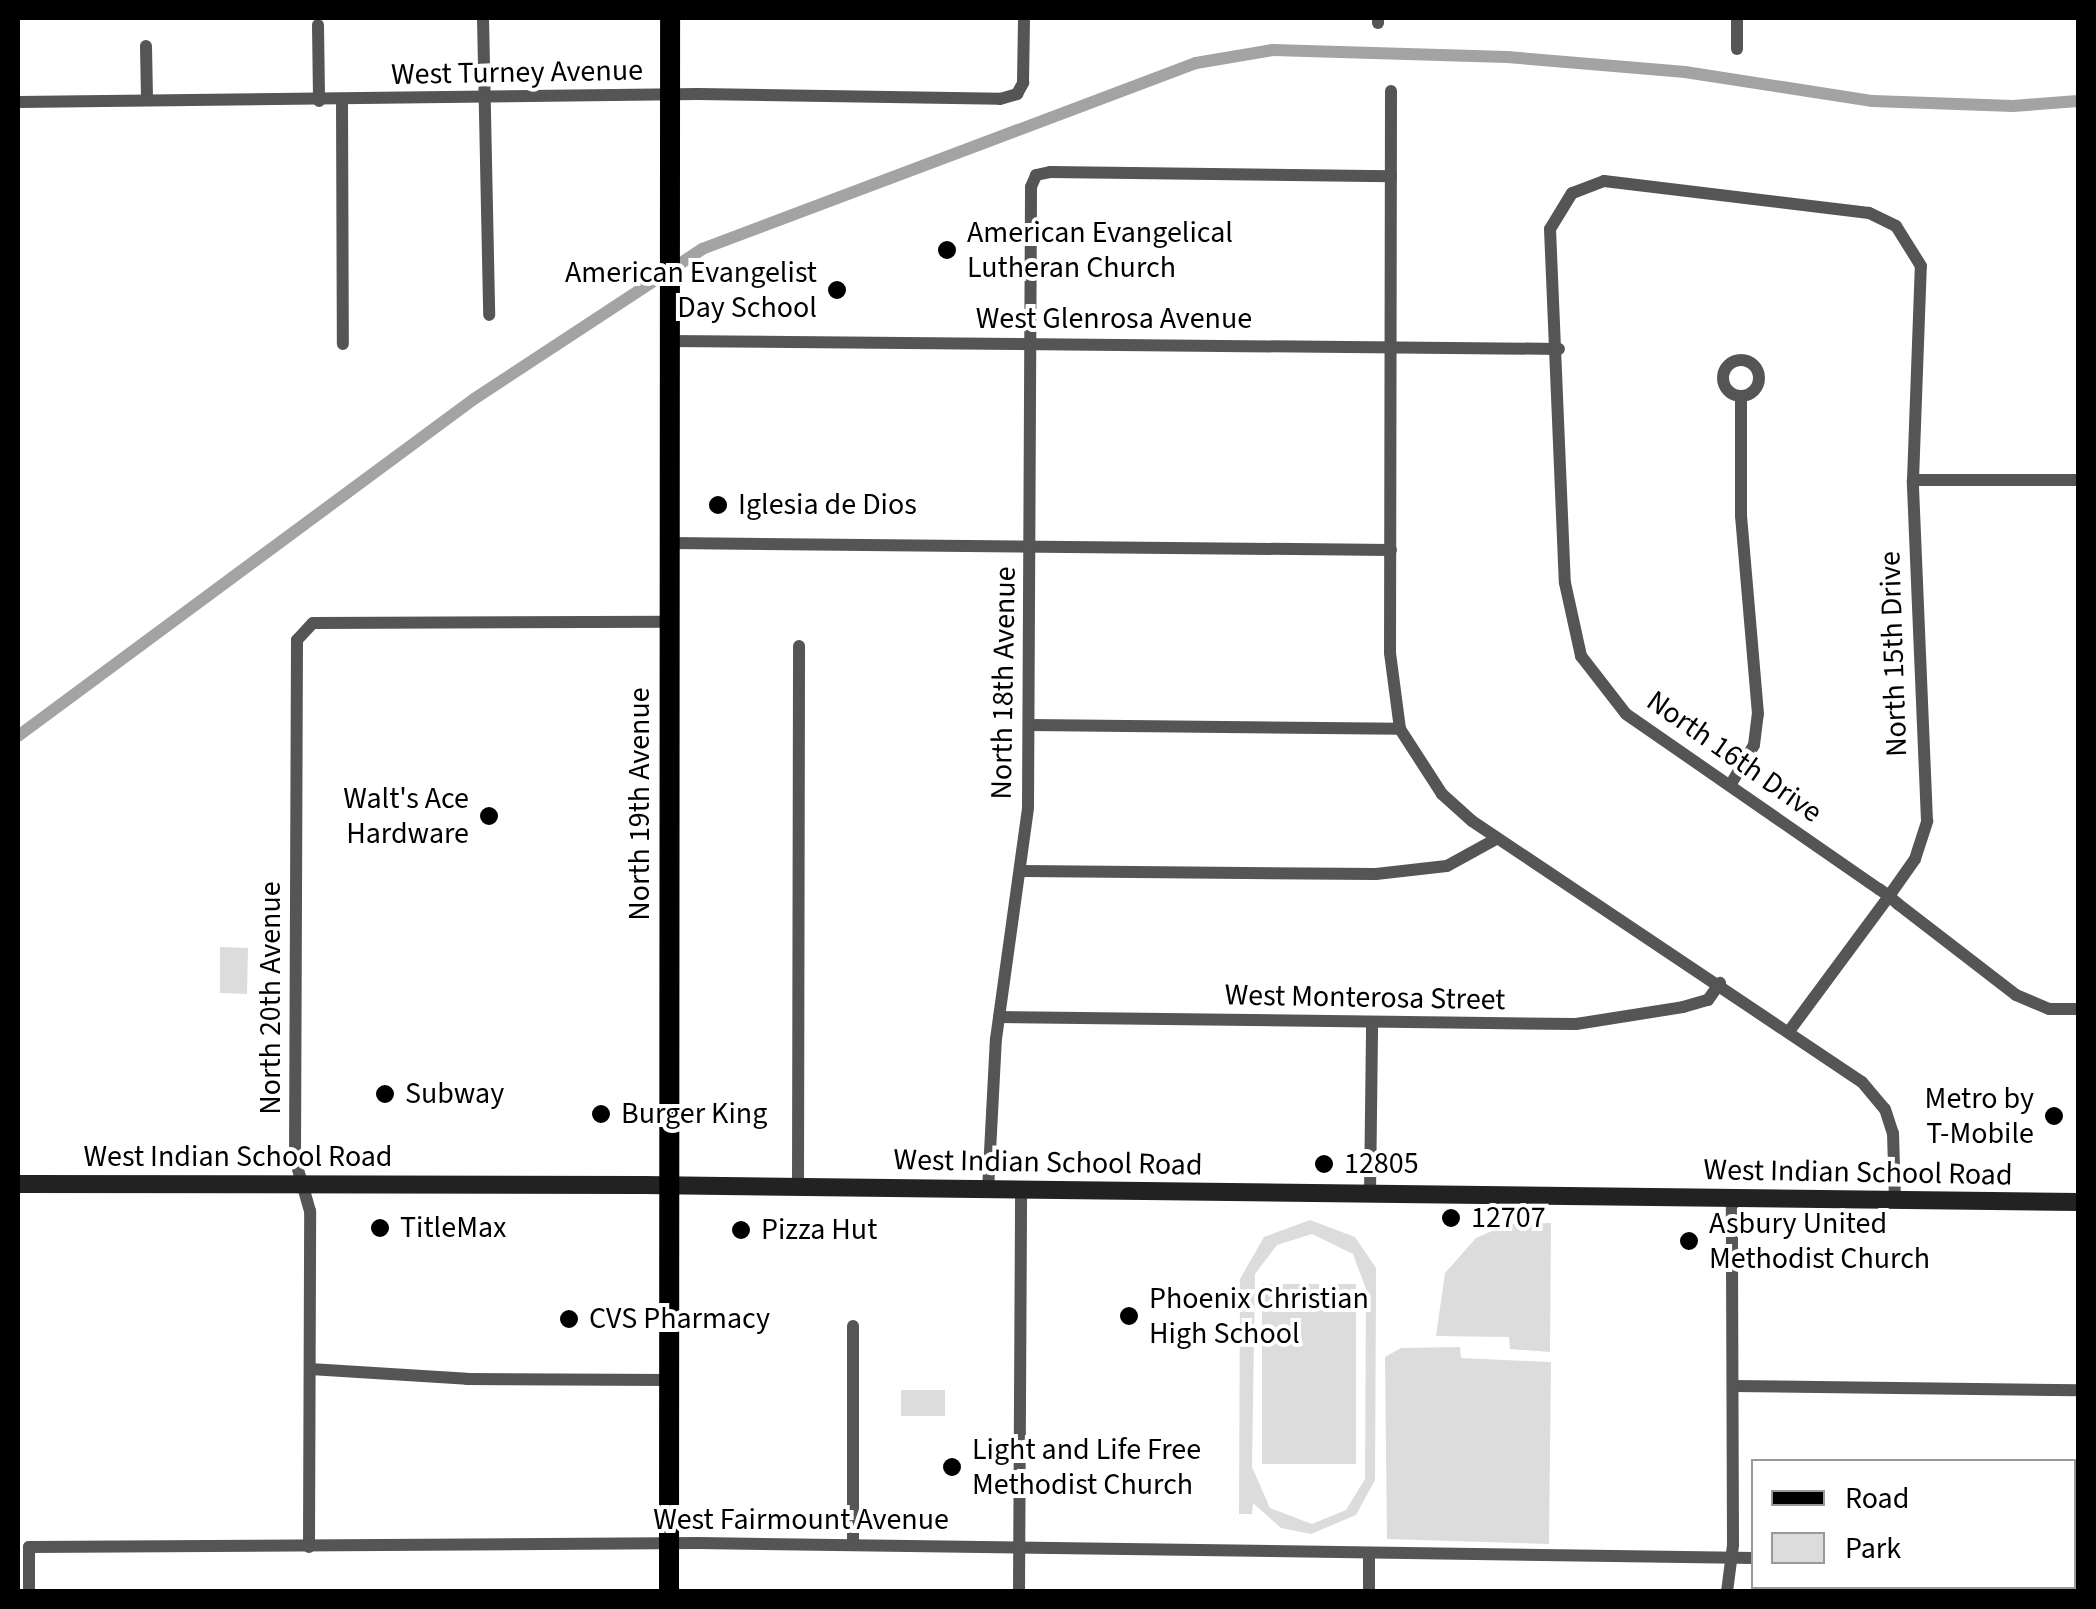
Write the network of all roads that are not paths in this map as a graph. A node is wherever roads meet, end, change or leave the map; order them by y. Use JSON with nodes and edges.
{"nodes":[{"id":1,"x":484,"y":18,"type":"edge"},
{"id":2,"x":670,"y":18,"type":"edge"},
{"id":3,"x":1024,"y":18,"type":"edge"},
{"id":4,"x":1737,"y":18,"type":"edge"},
{"id":5,"x":318,"y":25,"type":"dead end"},
{"id":6,"x":146,"y":46,"type":"dead end"},
{"id":7,"x":1737,"y":48,"type":"dead end"},
{"id":8,"x":1391,"y":91,"type":"dead end"},
{"id":9,"x":670,"y":96,"type":"junction"},
{"id":10,"x":484,"y":99,"type":"junction"},
{"id":11,"x":147,"y":100,"type":"junction"},
{"id":12,"x":342,"y":100,"type":"junction"},
{"id":13,"x":319,"y":101,"type":"junction"},
{"id":14,"x":18,"y":102,"type":"edge"},
{"id":15,"x":1391,"y":176,"type":"junction"},
{"id":16,"x":1585,"y":186,"type":"joint"},
{"id":17,"x":489,"y":315,"type":"dead end"},
{"id":18,"x":668,"y":341,"type":"junction"},
{"id":19,"x":343,"y":344,"type":"dead end"},
{"id":20,"x":1031,"y":344,"type":"junction"},
{"id":21,"x":1393,"y":347,"type":"junction"},
{"id":22,"x":1559,"y":348,"type":"junction"},
{"id":23,"x":1741,"y":396,"type":"dead end"},
{"id":24,"x":1913,"y":480,"type":"junction"},
{"id":25,"x":2078,"y":480,"type":"edge"},
{"id":26,"x":670,"y":542,"type":"junction"},
{"id":27,"x":1031,"y":547,"type":"junction"},
{"id":28,"x":1392,"y":550,"type":"junction"},
{"id":29,"x":670,"y":622,"type":"junction"},
{"id":30,"x":799,"y":646,"type":"dead end"},
{"id":31,"x":1030,"y":725,"type":"junction"},
{"id":32,"x":1400,"y":729,"type":"junction"},
{"id":33,"x":1731,"y":784,"type":"junction"},
{"id":34,"x":1496,"y":839,"type":"junction"},
{"id":35,"x":1023,"y":871,"type":"junction"},
{"id":36,"x":1888,"y":896,"type":"junction"},
{"id":37,"x":1720,"y":983,"type":"junction"},
{"id":38,"x":2078,"y":1010,"type":"edge"},
{"id":39,"x":999,"y":1016,"type":"junction"},
{"id":40,"x":1372,"y":1023,"type":"junction"},
{"id":41,"x":1790,"y":1030,"type":"junction"},
{"id":42,"x":18,"y":1184,"type":"edge"},
{"id":43,"x":300,"y":1184,"type":"junction"},
{"id":44,"x":670,"y":1185,"type":"junction"},
{"id":45,"x":798,"y":1188,"type":"junction"},
{"id":46,"x":988,"y":1190,"type":"junction"},
{"id":47,"x":1020,"y":1190,"type":"junction"},
{"id":48,"x":1370,"y":1195,"type":"junction"},
{"id":49,"x":1732,"y":1199,"type":"junction"},
{"id":50,"x":1895,"y":1200,"type":"junction"},
{"id":51,"x":2078,"y":1202,"type":"edge"},
{"id":52,"x":853,"y":1326,"type":"dead end"},
{"id":53,"x":310,"y":1368,"type":"junction"},
{"id":54,"x":669,"y":1380,"type":"junction"},
{"id":55,"x":1732,"y":1386,"type":"junction"},
{"id":56,"x":2078,"y":1390,"type":"edge"},
{"id":57,"x":668,"y":1544,"type":"junction"},
{"id":58,"x":853,"y":1545,"type":"junction"},
{"id":59,"x":1019,"y":1546,"type":"junction"},
{"id":60,"x":309,"y":1547,"type":"junction"},
{"id":61,"x":1369,"y":1553,"type":"junction"},
{"id":62,"x":1731,"y":1558,"type":"junction"},
{"id":63,"x":1751,"y":1558,"type":"edge"},
{"id":64,"x":29,"y":1592,"type":"edge"},
{"id":65,"x":668,"y":1592,"type":"edge"},
{"id":66,"x":1019,"y":1592,"type":"edge"},
{"id":67,"x":1369,"y":1592,"type":"edge"},
{"id":68,"x":1727,"y":1592,"type":"edge"}],
"edges":[{"from":1,"to":10,"type":"street"},
{"from":2,"to":9,"type":"main road","name":"North 19th Avenue"},
{"from":3,"to":9,"type":"street","name":"West Turney Avenue"},
{"from":4,"to":7,"type":"street"},
{"from":5,"to":13,"type":"street"},
{"from":6,"to":11,"type":"street"},
{"from":8,"to":15,"type":"street"},
{"from":9,"to":10,"type":"street","name":"West Turney Avenue"},
{"from":9,"to":18,"type":"main road","name":"North 19th Avenue"},
{"from":10,"to":12,"type":"street","name":"West Turney Avenue"},
{"from":10,"to":17,"type":"street"},
{"from":11,"to":13,"type":"street","name":"West Turney Avenue"},
{"from":11,"to":14,"type":"street","name":"West Turney Avenue"},
{"from":12,"to":13,"type":"street","name":"West Turney Avenue"},
{"from":12,"to":19,"type":"street"},
{"from":15,"to":20,"type":"street","name":"North 18th Avenue"},
{"from":15,"to":21,"type":"street"},
{"from":16,"to":22,"type":"street","name":"North 16th Drive"},
{"from":16,"to":24,"type":"street","name":"North 15th Drive"},
{"from":18,"to":20,"type":"street","name":"West Glenrosa Avenue"},
{"from":18,"to":26,"type":"main road","name":"North 19th Avenue"},
{"from":20,"to":21,"type":"street","name":"West Glenrosa Avenue"},
{"from":20,"to":27,"type":"street","name":"North 18th Avenue"},
{"from":21,"to":22,"type":"street","name":"West Glenrosa Avenue"},
{"from":21,"to":28,"type":"street"},
{"from":22,"to":33,"type":"street","name":"North 16th Drive"},
{"from":23,"to":33,"type":"street"},
{"from":24,"to":25,"type":"street"},
{"from":24,"to":36,"type":"street","name":"North 15th Drive"},
{"from":26,"to":27,"type":"street"},
{"from":26,"to":29,"type":"main road","name":"North 19th Avenue"},
{"from":27,"to":28,"type":"street"},
{"from":27,"to":31,"type":"street","name":"North 18th Avenue"},
{"from":28,"to":32,"type":"street"},
{"from":29,"to":43,"type":"street","name":"North 20th Avenue"},
{"from":29,"to":44,"type":"main road","name":"North 19th Avenue"},
{"from":30,"to":45,"type":"street"},
{"from":31,"to":32,"type":"street"},
{"from":31,"to":35,"type":"street","name":"North 18th Avenue"},
{"from":32,"to":34,"type":"street"},
{"from":33,"to":36,"type":"street","name":"North 16th Drive"},
{"from":34,"to":35,"type":"street"},
{"from":34,"to":37,"type":"street"},
{"from":35,"to":39,"type":"street","name":"North 18th Avenue"},
{"from":36,"to":38,"type":"street","name":"North 16th Drive"},
{"from":36,"to":41,"type":"street","name":"North 15th Drive"},
{"from":37,"to":40,"type":"street","name":"West Monterosa Street"},
{"from":37,"to":41,"type":"street"},
{"from":39,"to":40,"type":"street","name":"West Monterosa Street"},
{"from":39,"to":46,"type":"street","name":"North 18th Avenue"},
{"from":40,"to":48,"type":"street"},
{"from":41,"to":50,"type":"street"},
{"from":42,"to":43,"type":"main road","name":"West Indian School Road"},
{"from":43,"to":44,"type":"main road","name":"West Indian School Road"},
{"from":43,"to":53,"type":"street","name":"North 20th Avenue"},
{"from":44,"to":45,"type":"main road","name":"West Indian School Road"},
{"from":44,"to":54,"type":"main road","name":"North 19th Avenue"},
{"from":45,"to":46,"type":"main road","name":"West Indian School Road"},
{"from":46,"to":47,"type":"main road","name":"West Indian School Road"},
{"from":47,"to":48,"type":"main road","name":"West Indian School Road"},
{"from":47,"to":59,"type":"street"},
{"from":48,"to":49,"type":"main road","name":"West Indian School Road"},
{"from":49,"to":50,"type":"main road","name":"West Indian School Road"},
{"from":49,"to":55,"type":"street"},
{"from":50,"to":51,"type":"main road","name":"West Indian School Road"},
{"from":52,"to":58,"type":"street"},
{"from":53,"to":54,"type":"street"},
{"from":53,"to":60,"type":"street","name":"North 20th Avenue"},
{"from":54,"to":57,"type":"main road","name":"North 19th Avenue"},
{"from":55,"to":56,"type":"street"},
{"from":55,"to":62,"type":"street"},
{"from":57,"to":58,"type":"street","name":"West Fairmount Avenue"},
{"from":57,"to":60,"type":"street","name":"West Fairmount Avenue"},
{"from":57,"to":65,"type":"main road","name":"North 19th Avenue"},
{"from":58,"to":59,"type":"street","name":"West Fairmount Avenue"},
{"from":59,"to":61,"type":"street","name":"West Fairmount Avenue"},
{"from":59,"to":66,"type":"street"},
{"from":60,"to":64,"type":"street","name":"West Fairmount Avenue"},
{"from":61,"to":62,"type":"street","name":"West Fairmount Avenue"},
{"from":61,"to":67,"type":"street"},
{"from":62,"to":63,"type":"street","name":"West Fairmount Avenue"},
{"from":62,"to":68,"type":"street"}]}
